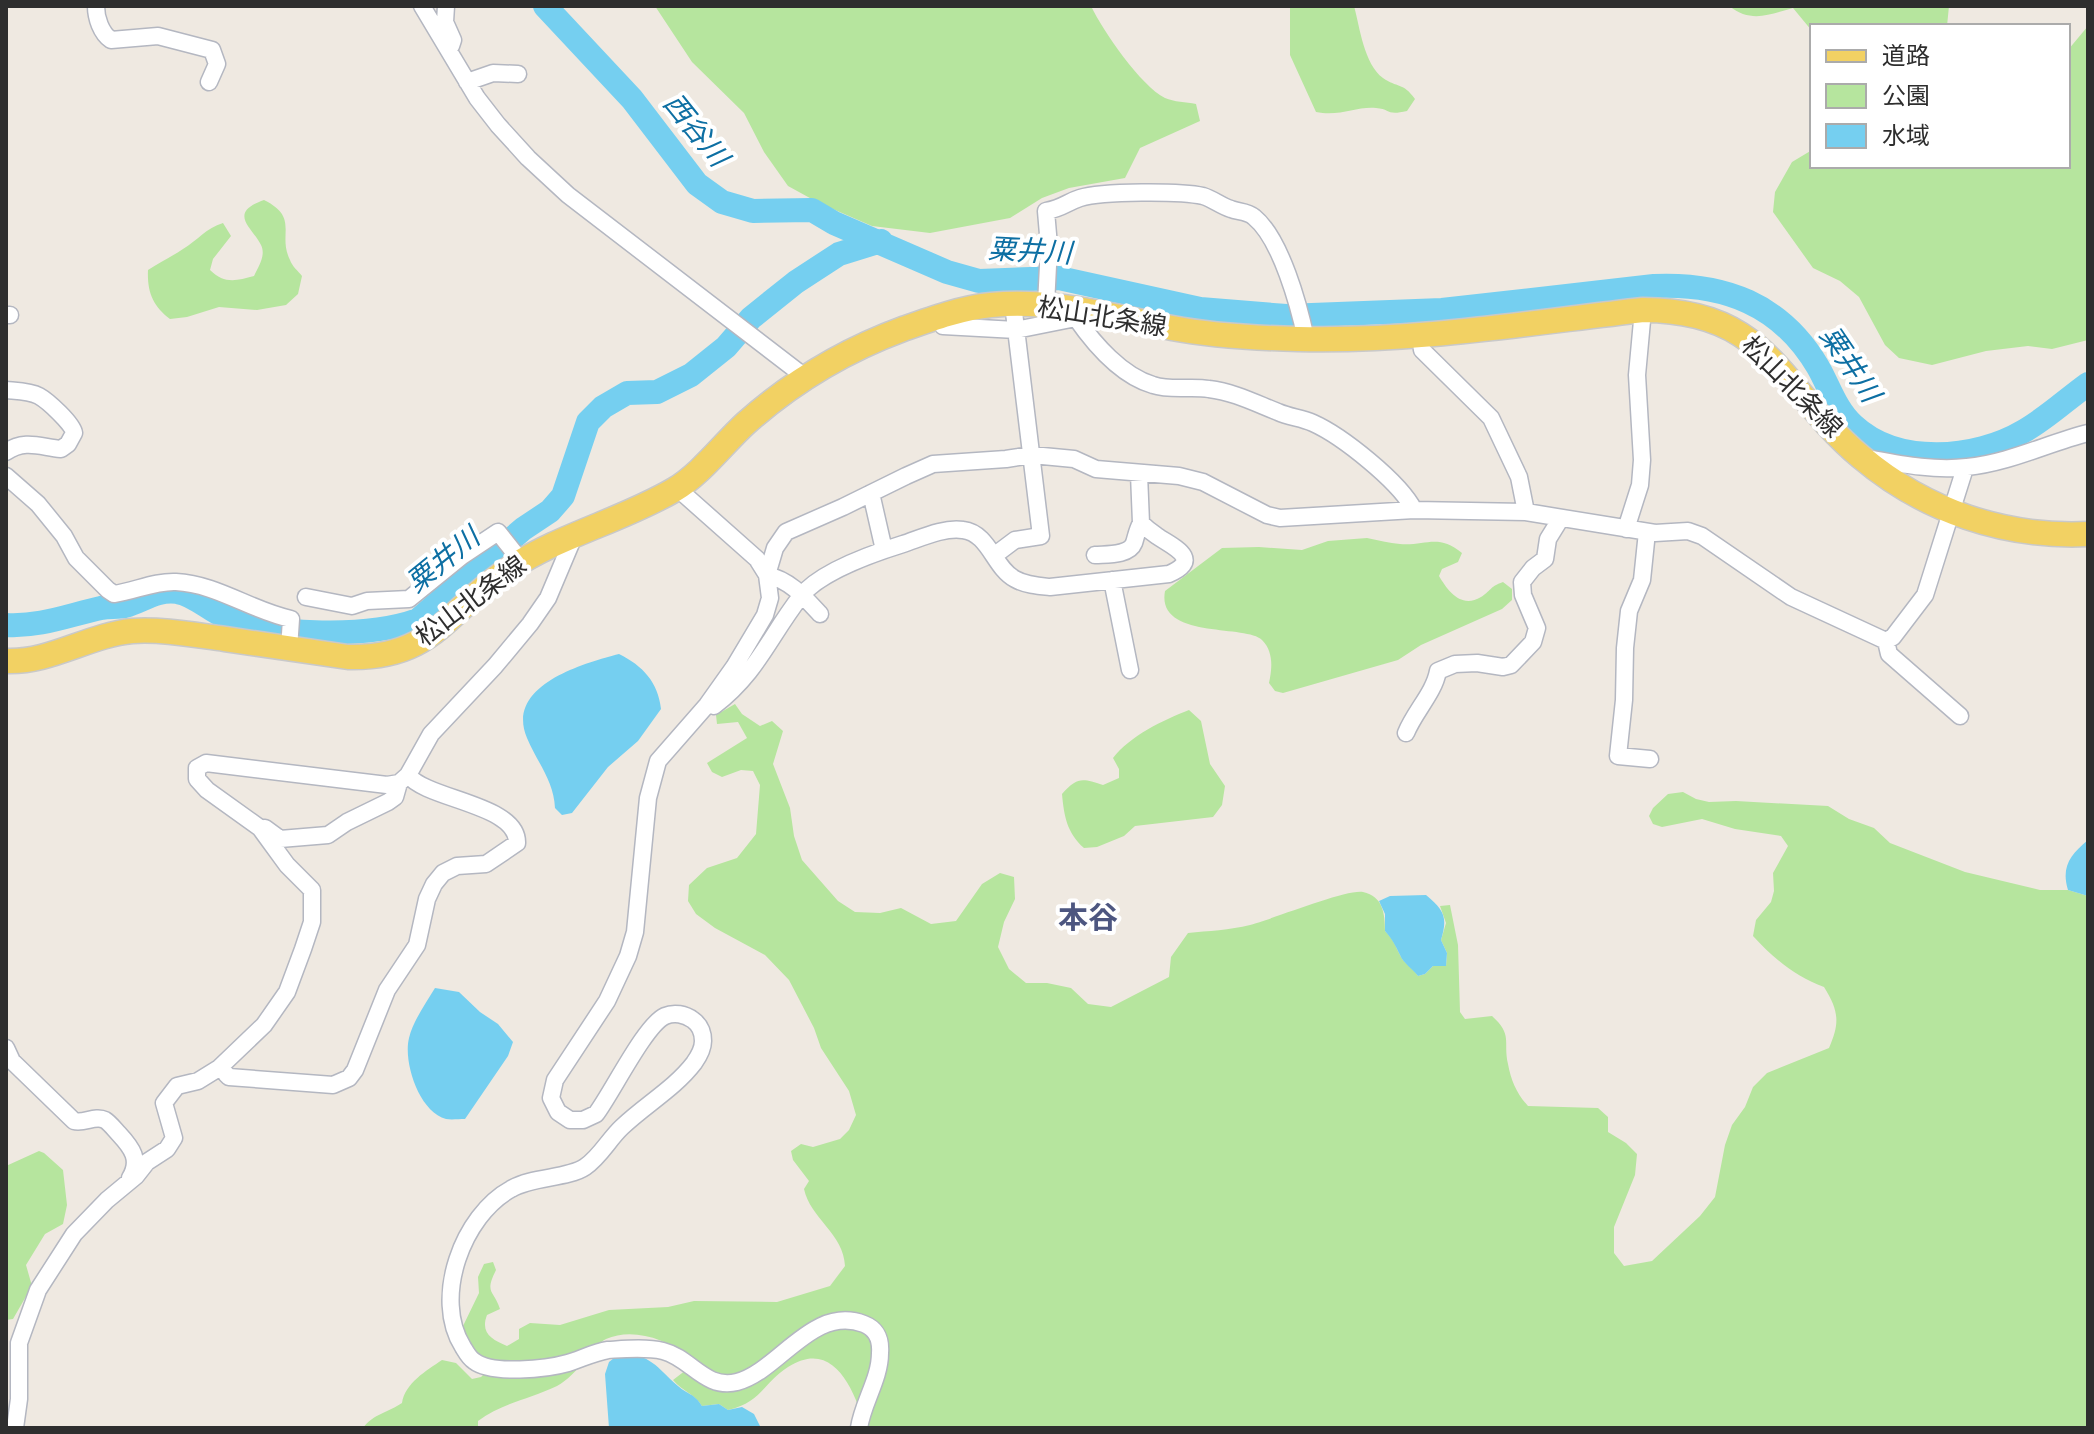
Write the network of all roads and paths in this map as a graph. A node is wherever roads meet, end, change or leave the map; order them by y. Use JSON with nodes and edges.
{"nodes":[{"id":1,"x":96,"y":6,"type":"edge"},
{"id":2,"x":422,"y":6,"type":"edge"},
{"id":3,"x":446,"y":6,"type":"edge"},
{"id":4,"x":448,"y":51,"type":"junction"},
{"id":5,"x":518,"y":74,"type":"dead end"},
{"id":6,"x":209,"y":82,"type":"dead end"},
{"id":7,"x":467,"y":82,"type":"junction"},
{"id":8,"x":1047,"y":300,"type":"junction"},
{"id":9,"x":1013,"y":304,"type":"junction"},
{"id":10,"x":1643,"y":310,"type":"junction"},
{"id":11,"x":1077,"y":313,"type":"junction"},
{"id":12,"x":941,"y":316,"type":"junction"},
{"id":13,"x":1016,"y":330,"type":"junction"},
{"id":14,"x":1305,"y":334,"type":"junction"},
{"id":15,"x":1420,"y":335,"type":"junction"},
{"id":16,"x":805,"y":377,"type":"junction"},
{"id":17,"x":6,"y":390,"type":"edge"},
{"id":18,"x":2088,"y":433,"type":"edge"},
{"id":19,"x":6,"y":452,"type":"edge"},
{"id":20,"x":1032,"y":455,"type":"junction"},
{"id":21,"x":1861,"y":457,"type":"junction"},
{"id":22,"x":1965,"y":468,"type":"junction"},
{"id":23,"x":1139,"y":474,"type":"junction"},
{"id":24,"x":6,"y":476,"type":"edge"},
{"id":25,"x":677,"y":488,"type":"junction"},
{"id":26,"x":871,"y":493,"type":"junction"},
{"id":27,"x":1414,"y":510,"type":"junction"},
{"id":28,"x":1526,"y":512,"type":"junction"},
{"id":29,"x":1952,"y":512,"type":"junction"},
{"id":30,"x":1561,"y":518,"type":"junction"},
{"id":31,"x":1141,"y":523,"type":"junction"},
{"id":32,"x":1626,"y":529,"type":"junction"},
{"id":33,"x":1647,"y":532,"type":"junction"},
{"id":34,"x":575,"y":534,"type":"junction"},
{"id":35,"x":2088,"y":534,"type":"edge"},
{"id":36,"x":884,"y":550,"type":"junction"},
{"id":37,"x":995,"y":555,"type":"junction"},
{"id":38,"x":1095,"y":555,"type":"dead end"},
{"id":39,"x":517,"y":556,"type":"junction"},
{"id":40,"x":767,"y":575,"type":"junction"},
{"id":41,"x":1112,"y":580,"type":"junction"},
{"id":42,"x":802,"y":595,"type":"junction"},
{"id":43,"x":306,"y":597,"type":"dead end"},
{"id":44,"x":820,"y":614,"type":"dead end"},
{"id":45,"x":290,"y":636,"type":"junction"},
{"id":46,"x":1886,"y":641,"type":"junction"},
{"id":47,"x":6,"y":661,"type":"edge"},
{"id":48,"x":737,"y":662,"type":"junction"},
{"id":49,"x":1130,"y":670,"type":"dead end"},
{"id":50,"x":752,"y":671,"type":"junction"},
{"id":51,"x":699,"y":714,"type":"junction"},
{"id":52,"x":1960,"y":716,"type":"dead end"},
{"id":53,"x":1406,"y":733,"type":"dead end"},
{"id":54,"x":1650,"y":759,"type":"dead end"},
{"id":55,"x":403,"y":779,"type":"junction"},
{"id":56,"x":260,"y":828,"type":"junction"},
{"id":57,"x":250,"y":1041,"type":"junction"},
{"id":58,"x":6,"y":1048,"type":"edge"},
{"id":59,"x":226,"y":1074,"type":"junction"},
{"id":60,"x":177,"y":1086,"type":"junction"},
{"id":61,"x":124,"y":1186,"type":"junction"},
{"id":62,"x":15,"y":1428,"type":"edge"},
{"id":63,"x":859,"y":1428,"type":"edge"}],
"edges":[{"from":1,"to":6,"type":"street"},
{"from":2,"to":4,"type":"street"},
{"from":3,"to":4,"type":"street"},
{"from":4,"to":7,"type":"street"},
{"from":5,"to":7,"type":"street"},
{"from":7,"to":16,"type":"street"},
{"from":8,"to":9,"type":"main road","name":"松山北条線"},
{"from":8,"to":11,"type":"main road","name":"松山北条線"},
{"from":8,"to":14,"type":"street"},
{"from":9,"to":12,"type":"main road","name":"松山北条線"},
{"from":9,"to":13,"type":"street"},
{"from":10,"to":15,"type":"main road","name":"松山北条線"},
{"from":10,"to":21,"type":"main road","name":"松山北条線"},
{"from":10,"to":32,"type":"street"},
{"from":11,"to":13,"type":"street"},
{"from":11,"to":14,"type":"main road","name":"松山北条線"},
{"from":11,"to":27,"type":"street"},
{"from":12,"to":13,"type":"street"},
{"from":12,"to":16,"type":"main road","name":"松山北条線"},
{"from":13,"to":20,"type":"street"},
{"from":14,"to":15,"type":"main road","name":"松山北条線"},
{"from":15,"to":28,"type":"street"},
{"from":16,"to":25,"type":"main road","name":"松山北条線"},
{"from":17,"to":19,"type":"street"},
{"from":18,"to":22,"type":"street"},
{"from":20,"to":23,"type":"street"},
{"from":20,"to":26,"type":"street"},
{"from":20,"to":37,"type":"street"},
{"from":21,"to":22,"type":"street"},
{"from":21,"to":29,"type":"main road","name":"松山北条線"},
{"from":22,"to":29,"type":"street"},
{"from":23,"to":27,"type":"street"},
{"from":23,"to":31,"type":"street"},
{"from":24,"to":45,"type":"street"},
{"from":25,"to":34,"type":"main road","name":"松山北条線"},
{"from":25,"to":40,"type":"street"},
{"from":26,"to":36,"type":"street"},
{"from":26,"to":40,"type":"street"},
{"from":27,"to":28,"type":"street"},
{"from":28,"to":30,"type":"street"},
{"from":29,"to":35,"type":"main road","name":"松山北条線"},
{"from":29,"to":46,"type":"street"},
{"from":30,"to":32,"type":"street"},
{"from":30,"to":53,"type":"street"},
{"from":31,"to":38,"type":"street"},
{"from":31,"to":41,"type":"street"},
{"from":32,"to":33,"type":"street"},
{"from":33,"to":46,"type":"street"},
{"from":33,"to":54,"type":"street"},
{"from":34,"to":39,"type":"main road","name":"松山北条線"},
{"from":34,"to":55,"type":"street"},
{"from":36,"to":37,"type":"street"},
{"from":36,"to":42,"type":"street"},
{"from":37,"to":41,"type":"street"},
{"from":39,"to":43,"type":"street"},
{"from":39,"to":45,"type":"main road","name":"松山北条線"},
{"from":40,"to":42,"type":"street"},
{"from":40,"to":48,"type":"street"},
{"from":41,"to":49,"type":"street"},
{"from":42,"to":44,"type":"street"},
{"from":42,"to":50,"type":"street"},
{"from":45,"to":47,"type":"main road","name":"松山北条線"},
{"from":46,"to":52,"type":"street"},
{"from":48,"to":50,"type":"street"},
{"from":48,"to":51,"type":"street"},
{"from":50,"to":51,"type":"street"},
{"from":51,"to":63,"type":"street"},
{"from":55,"to":56,"type":"street"},
{"from":55,"to":56,"type":"street"},
{"from":55,"to":59,"type":"street"},
{"from":56,"to":57,"type":"street"},
{"from":57,"to":59,"type":"street"},
{"from":57,"to":60,"type":"street"},
{"from":58,"to":61,"type":"street"},
{"from":59,"to":60,"type":"street"},
{"from":60,"to":61,"type":"street"},
{"from":61,"to":62,"type":"street"}]}
